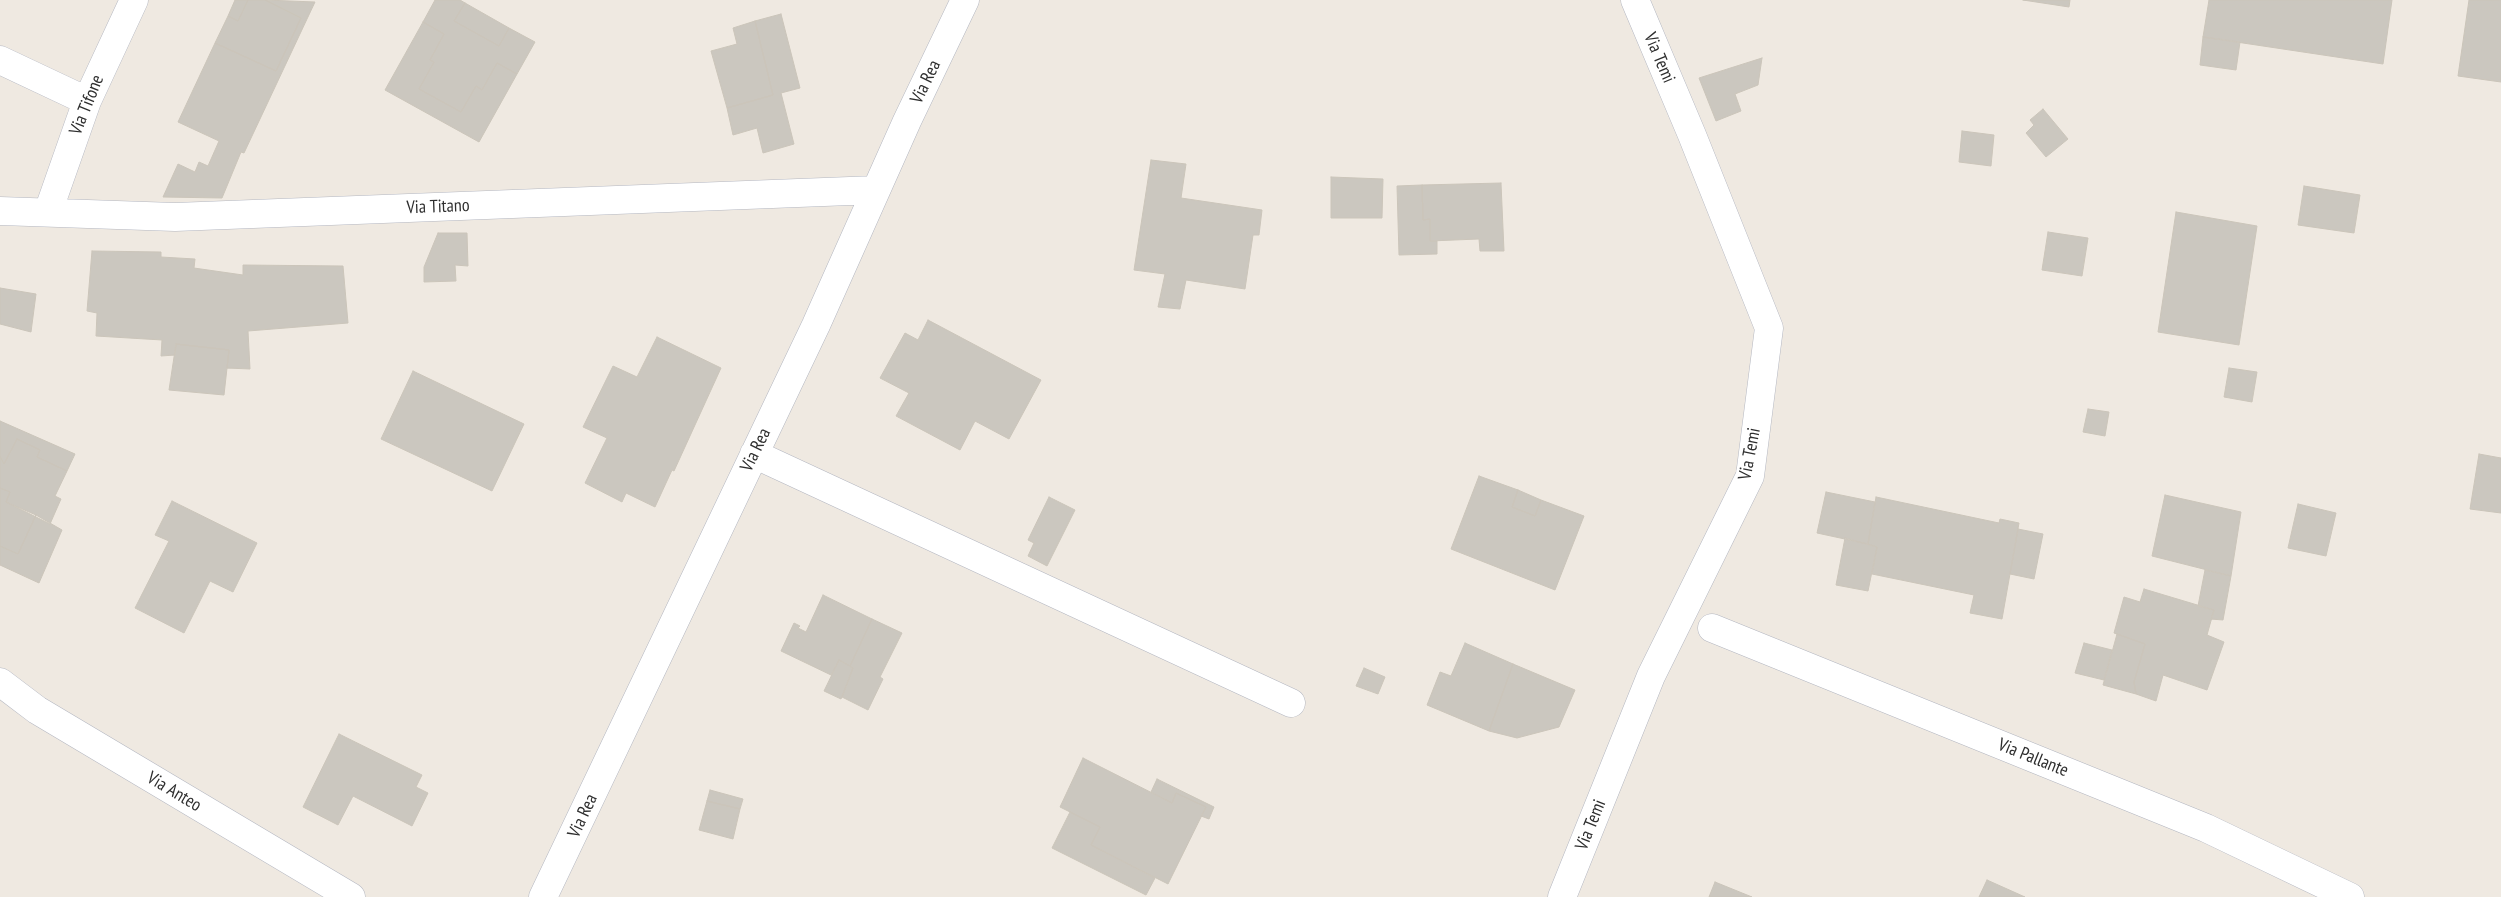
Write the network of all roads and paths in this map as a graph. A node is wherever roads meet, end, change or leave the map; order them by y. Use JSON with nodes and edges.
{"nodes":[{"id":1,"x":134,"y":0,"type":"edge"},
{"id":2,"x":965,"y":0,"type":"edge"},
{"id":3,"x":1634,"y":0,"type":"edge"},
{"id":4,"x":0,"y":60,"type":"edge"},
{"id":5,"x":86,"y":101,"type":"junction"},
{"id":6,"x":876,"y":190,"type":"junction"},
{"id":7,"x":0,"y":211,"type":"edge"},
{"id":8,"x":48,"y":212,"type":"junction"},
{"id":9,"x":754,"y":454,"type":"junction"},
{"id":10,"x":1712,"y":628,"type":"dead end"},
{"id":11,"x":0,"y":682,"type":"edge"},
{"id":12,"x":1291,"y":704,"type":"dead end"},
{"id":13,"x":351,"y":897,"type":"edge"},
{"id":14,"x":543,"y":897,"type":"edge"},
{"id":15,"x":1562,"y":897,"type":"edge"},
{"id":16,"x":2350,"y":897,"type":"edge"}],
"edges":[{"from":1,"to":5,"type":"street","name":"Via Tifone"},
{"from":2,"to":6,"type":"street","name":"Via Rea"},
{"from":3,"to":15,"type":"street","name":"Via Temi"},
{"from":4,"to":5,"type":"street"},
{"from":5,"to":8,"type":"street","name":"Via Tifone"},
{"from":6,"to":8,"type":"street","name":"Via Titano"},
{"from":6,"to":9,"type":"street","name":"Via Rea"},
{"from":7,"to":8,"type":"street","name":"Via Titano"},
{"from":9,"to":12,"type":"street"},
{"from":9,"to":14,"type":"street","name":"Via Rea"},
{"from":10,"to":16,"type":"street","name":"Via Pallante"},
{"from":11,"to":13,"type":"street","name":"Via Anteo"}]}
